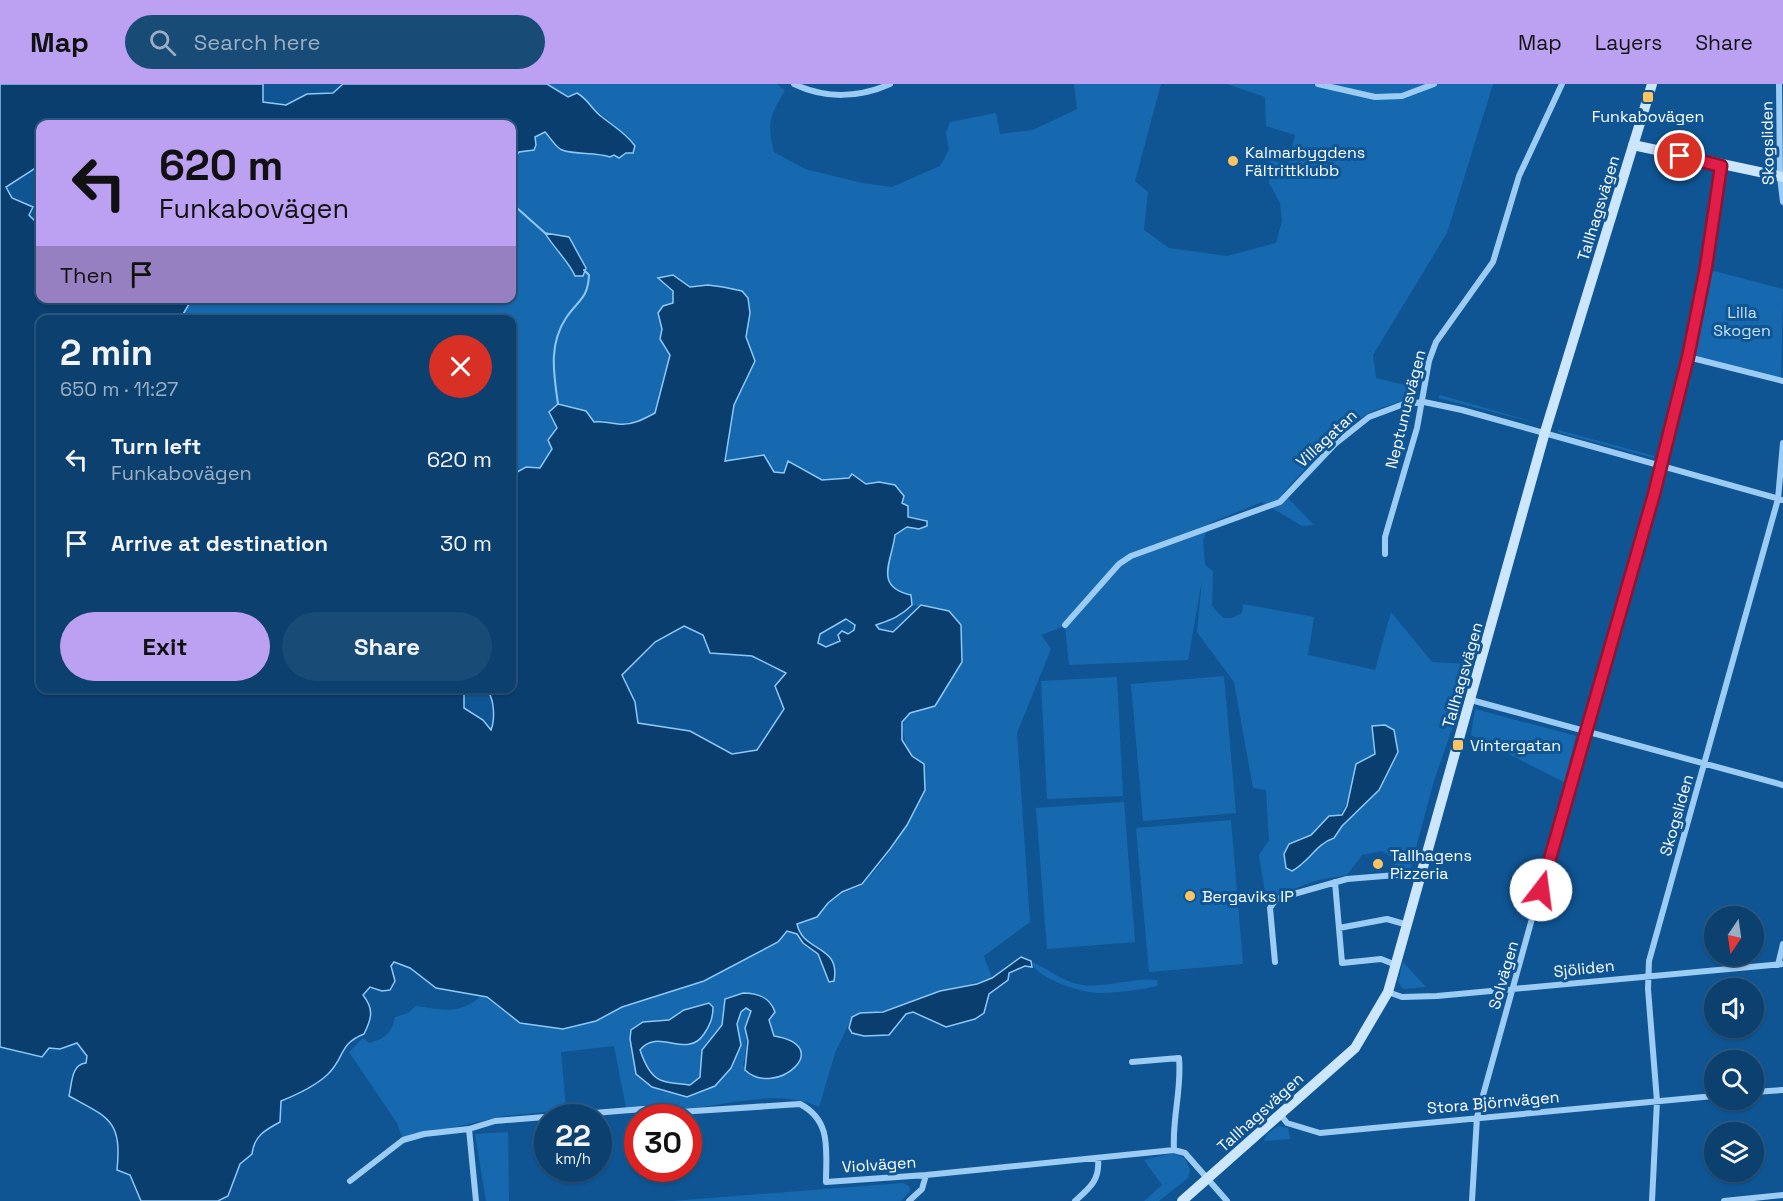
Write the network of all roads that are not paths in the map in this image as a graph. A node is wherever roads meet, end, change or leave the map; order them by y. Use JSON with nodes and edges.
{"nodes":[{"id":1,"x":794,"y":84,"type":"edge"},
{"id":2,"x":890,"y":84,"type":"edge"},
{"id":3,"x":1318,"y":84,"type":"edge"},
{"id":4,"x":1434,"y":84,"type":"edge"},
{"id":5,"x":1562,"y":84,"type":"edge"},
{"id":6,"x":1652,"y":84,"type":"edge"},
{"id":7,"x":1779,"y":84,"type":"edge"},
{"id":8,"x":1633,"y":145,"type":"junction"},
{"id":9,"x":1721,"y":166,"type":"junction"},
{"id":10,"x":1781,"y":177,"type":"edge"},
{"id":11,"x":1783,"y":202,"type":"edge"},
{"id":12,"x":1688,"y":357,"type":"junction"},
{"id":13,"x":1783,"y":381,"type":"edge"},
{"id":14,"x":1424,"y":402,"type":"junction"},
{"id":15,"x":1545,"y":432,"type":"junction"},
{"id":16,"x":1783,"y":443,"type":"edge"},
{"id":17,"x":1660,"y":464,"type":"junction"},
{"id":18,"x":1780,"y":499,"type":"edge"},
{"id":19,"x":1384,"y":554,"type":"dead end"},
{"id":20,"x":1065,"y":625,"type":"dead end"},
{"id":21,"x":1471,"y":700,"type":"junction"},
{"id":22,"x":1584,"y":731,"type":"junction"},
{"id":23,"x":1704,"y":763,"type":"junction"},
{"id":24,"x":1783,"y":785,"type":"edge"},
{"id":25,"x":1421,"y":878,"type":"junction"},
{"id":26,"x":1335,"y":882,"type":"junction"},
{"id":27,"x":1408,"y":925,"type":"junction"},
{"id":28,"x":1339,"y":928,"type":"junction"},
{"id":29,"x":1783,"y":944,"type":"edge"},
{"id":30,"x":1275,"y":962,"type":"dead end"},
{"id":31,"x":1396,"y":965,"type":"junction"},
{"id":32,"x":1780,"y":965,"type":"edge"},
{"id":33,"x":1648,"y":975,"type":"junction"},
{"id":34,"x":1514,"y":989,"type":"junction"},
{"id":35,"x":1388,"y":992,"type":"junction"},
{"id":36,"x":1132,"y":1062,"type":"dead end"},
{"id":37,"x":1783,"y":1090,"type":"edge"},
{"id":38,"x":1764,"y":1091,"type":"edge"},
{"id":39,"x":1704,"y":1097,"type":"edge"},
{"id":40,"x":1657,"y":1101,"type":"junction"},
{"id":41,"x":1280,"y":1114,"type":"junction"},
{"id":42,"x":1477,"y":1117,"type":"junction"},
{"id":43,"x":469,"y":1129,"type":"junction"},
{"id":44,"x":1174,"y":1150,"type":"junction"},
{"id":45,"x":1098,"y":1159,"type":"junction"},
{"id":46,"x":926,"y":1175,"type":"junction"},
{"id":47,"x":1207,"y":1179,"type":"junction"},
{"id":48,"x":350,"y":1181,"type":"dead end"},
{"id":49,"x":1783,"y":1195,"type":"edge"},
{"id":50,"x":476,"y":1201,"type":"edge"},
{"id":51,"x":909,"y":1201,"type":"edge"},
{"id":52,"x":1075,"y":1201,"type":"edge"},
{"id":53,"x":1182,"y":1201,"type":"edge"},
{"id":54,"x":1227,"y":1201,"type":"edge"},
{"id":55,"x":1472,"y":1201,"type":"edge"},
{"id":56,"x":1652,"y":1201,"type":"edge"},
{"id":57,"x":1724,"y":1201,"type":"edge"}],
"edges":[{"from":1,"to":2,"type":"street"},
{"from":3,"to":4,"type":"street"},
{"from":5,"to":14,"type":"street","name":"Neptunusvägen"},
{"from":6,"to":8,"type":"main road","name":"Tallhagsvägen"},
{"from":7,"to":10,"type":"street","name":"Skogsliden"},
{"from":8,"to":9,"type":"main road"},
{"from":8,"to":15,"type":"main road","name":"Tallhagsvägen"},
{"from":9,"to":10,"type":"main road"},
{"from":9,"to":12,"type":"street","name":"Solvägen"},
{"from":10,"to":11,"type":"street","name":"Skogsliden"},
{"from":12,"to":13,"type":"street"},
{"from":12,"to":17,"type":"street","name":"Solvägen"},
{"from":14,"to":15,"type":"street","name":"Villagatan"},
{"from":14,"to":19,"type":"street","name":"Neptunusvägen"},
{"from":14,"to":20,"type":"street","name":"Villagatan"},
{"from":15,"to":17,"type":"street","name":"Villagatan"},
{"from":15,"to":21,"type":"main road","name":"Tallhagsvägen"},
{"from":16,"to":18,"type":"street","name":"Skogsliden"},
{"from":17,"to":18,"type":"street","name":"Villagatan"},
{"from":17,"to":22,"type":"street","name":"Solvägen"},
{"from":18,"to":23,"type":"street","name":"Skogsliden"},
{"from":21,"to":22,"type":"street"},
{"from":21,"to":25,"type":"main road","name":"Tallhagsvägen"},
{"from":22,"to":23,"type":"street"},
{"from":22,"to":34,"type":"street","name":"Solvägen"},
{"from":23,"to":24,"type":"street"},
{"from":23,"to":33,"type":"street","name":"Skogsliden"},
{"from":25,"to":26,"type":"street"},
{"from":25,"to":27,"type":"main road","name":"Tallhagsvägen"},
{"from":26,"to":28,"type":"street"},
{"from":26,"to":30,"type":"street"},
{"from":27,"to":28,"type":"street"},
{"from":27,"to":31,"type":"main road","name":"Tallhagsvägen"},
{"from":28,"to":31,"type":"street"},
{"from":29,"to":32,"type":"street"},
{"from":31,"to":35,"type":"main road","name":"Tallhagsvägen"},
{"from":32,"to":33,"type":"street","name":"Sjöliden"},
{"from":33,"to":34,"type":"street","name":"Sjöliden"},
{"from":33,"to":40,"type":"street","name":"Skogsliden"},
{"from":34,"to":35,"type":"street","name":"Sjöliden"},
{"from":34,"to":42,"type":"street","name":"Solvägen"},
{"from":35,"to":41,"type":"main road","name":"Tallhagsvägen"},
{"from":36,"to":44,"type":"street"},
{"from":37,"to":38,"type":"street"},
{"from":39,"to":40,"type":"street","name":"Stora Björnvägen"},
{"from":40,"to":42,"type":"street","name":"Stora Björnvägen"},
{"from":40,"to":56,"type":"street","name":"Skogsliden"},
{"from":41,"to":42,"type":"street","name":"Stora Björnvägen"},
{"from":41,"to":47,"type":"main road","name":"Tallhagsvägen"},
{"from":42,"to":55,"type":"street","name":"Solvägen"},
{"from":43,"to":46,"type":"street","name":"Violvägen"},
{"from":43,"to":48,"type":"street","name":"Violvägen"},
{"from":43,"to":50,"type":"street"},
{"from":44,"to":45,"type":"street","name":"Violvägen"},
{"from":44,"to":47,"type":"street"},
{"from":45,"to":46,"type":"street","name":"Violvägen"},
{"from":45,"to":52,"type":"street"},
{"from":46,"to":51,"type":"street"},
{"from":47,"to":53,"type":"main road","name":"Tallhagsvägen"},
{"from":47,"to":54,"type":"street"},
{"from":49,"to":57,"type":"street"}]}
